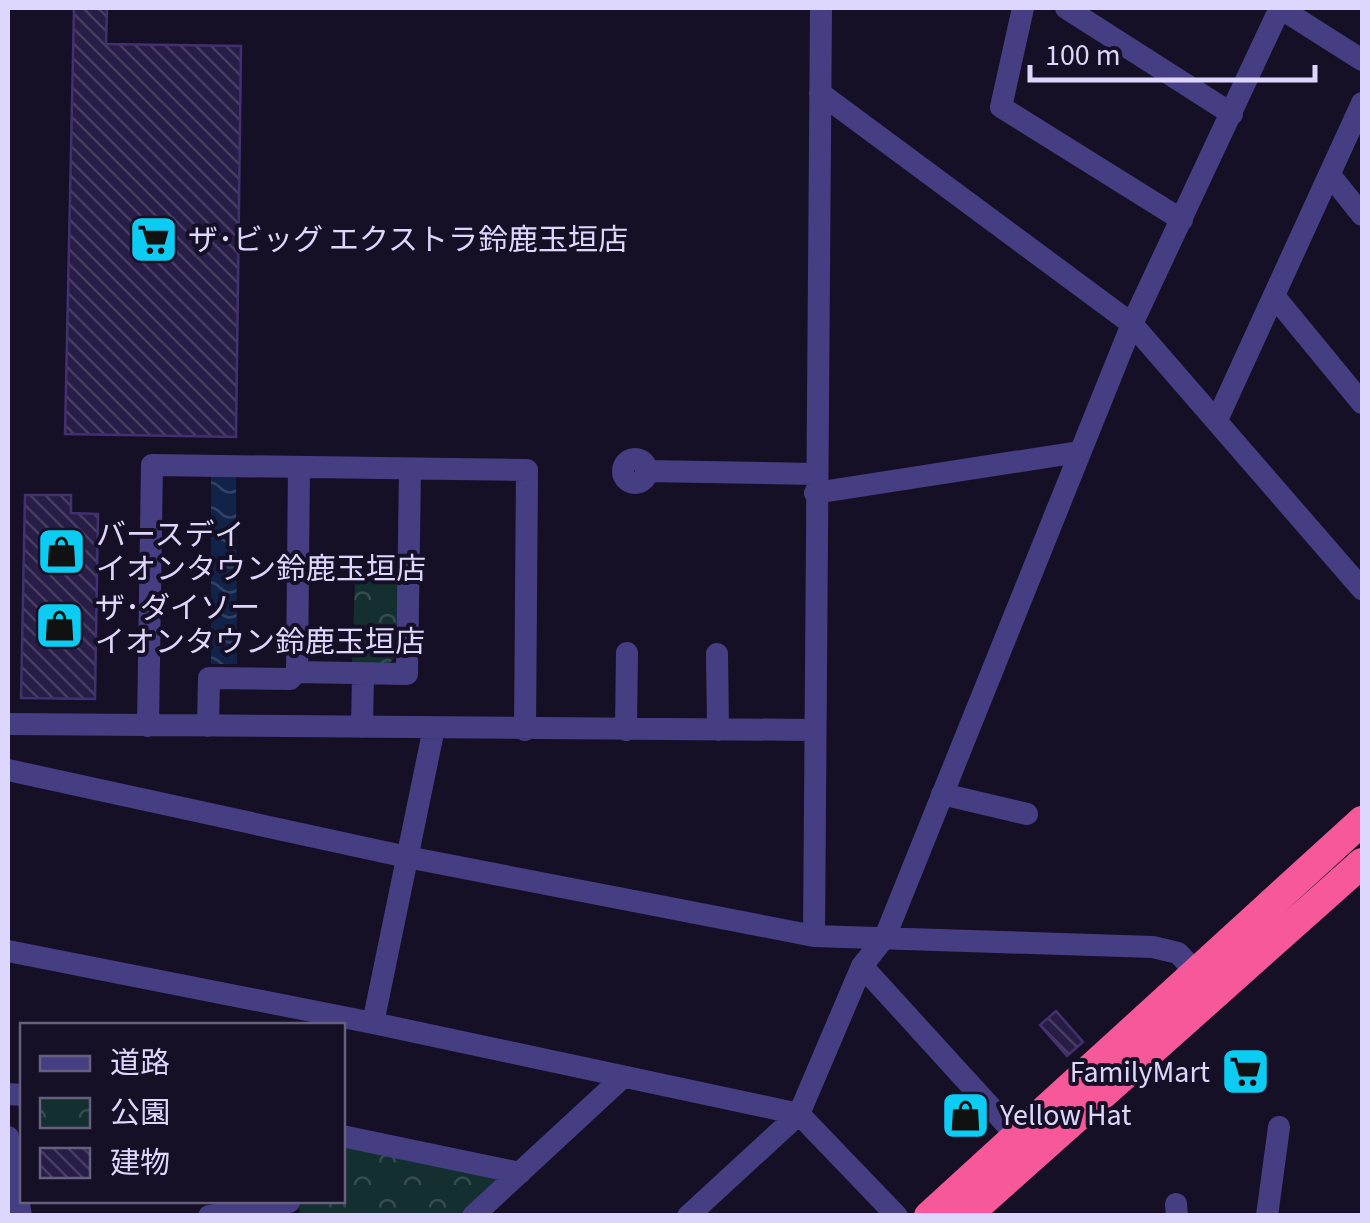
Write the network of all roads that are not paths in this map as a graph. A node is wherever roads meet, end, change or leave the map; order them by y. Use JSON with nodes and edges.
{"nodes":[{"id":1,"x":821,"y":8,"type":"edge"},
{"id":2,"x":1023,"y":8,"type":"edge"},
{"id":3,"x":1066,"y":8,"type":"edge"},
{"id":4,"x":1362,"y":60,"type":"edge"},
{"id":5,"x":820,"y":92,"type":"junction"},
{"id":6,"x":1362,"y":103,"type":"edge"},
{"id":7,"x":1232,"y":114,"type":"junction"},
{"id":8,"x":1330,"y":176,"type":"junction"},
{"id":9,"x":1362,"y":215,"type":"edge"},
{"id":10,"x":1182,"y":220,"type":"junction"},
{"id":11,"x":1274,"y":296,"type":"junction"},
{"id":12,"x":1132,"y":324,"type":"junction"},
{"id":13,"x":1362,"y":403,"type":"edge"},
{"id":14,"x":1218,"y":420,"type":"junction"},
{"id":15,"x":1079,"y":452,"type":"junction"},
{"id":16,"x":300,"y":467,"type":"junction"},
{"id":17,"x":410,"y":468,"type":"junction"},
{"id":18,"x":646,"y":471,"type":"dead end"},
{"id":19,"x":814,"y":484,"type":"junction"},
{"id":20,"x":1362,"y":589,"type":"edge"},
{"id":21,"x":626,"y":653,"type":"dead end"},
{"id":22,"x":718,"y":654,"type":"dead end"},
{"id":23,"x":296,"y":672,"type":"junction"},
{"id":24,"x":363,"y":674,"type":"junction"},
{"id":25,"x":8,"y":724,"type":"edge"},
{"id":26,"x":148,"y":726,"type":"junction"},
{"id":27,"x":208,"y":726,"type":"junction"},
{"id":28,"x":362,"y":728,"type":"junction"},
{"id":29,"x":434,"y":728,"type":"junction"},
{"id":30,"x":525,"y":730,"type":"junction"},
{"id":31,"x":626,"y":730,"type":"junction"},
{"id":32,"x":718,"y":730,"type":"junction"},
{"id":33,"x":813,"y":730,"type":"junction"},
{"id":34,"x":8,"y":770,"type":"edge"},
{"id":35,"x":942,"y":794,"type":"junction"},
{"id":36,"x":1028,"y":814,"type":"dead end"},
{"id":37,"x":1362,"y":821,"type":"edge"},
{"id":38,"x":407,"y":857,"type":"junction"},
{"id":39,"x":1362,"y":863,"type":"edge"},
{"id":40,"x":814,"y":936,"type":"junction"},
{"id":41,"x":885,"y":937,"type":"junction"},
{"id":42,"x":8,"y":951,"type":"edge"},
{"id":43,"x":862,"y":966,"type":"junction"},
{"id":44,"x":1205,"y":982,"type":"junction"},
{"id":45,"x":296,"y":1018,"type":"edge"},
{"id":46,"x":373,"y":1022,"type":"junction"},
{"id":47,"x":621,"y":1079,"type":"junction"},
{"id":48,"x":799,"y":1114,"type":"junction"},
{"id":49,"x":1279,"y":1127,"type":"dead end"},
{"id":50,"x":1016,"y":1135,"type":"junction"},
{"id":51,"x":8,"y":1137,"type":"edge"},
{"id":52,"x":345,"y":1137,"type":"edge"},
{"id":53,"x":520,"y":1173,"type":"junction"},
{"id":54,"x":278,"y":1203,"type":"edge"},
{"id":55,"x":21,"y":1216,"type":"edge"},
{"id":56,"x":209,"y":1216,"type":"edge"},
{"id":57,"x":474,"y":1216,"type":"edge"},
{"id":58,"x":688,"y":1216,"type":"edge"},
{"id":59,"x":897,"y":1216,"type":"edge"},
{"id":60,"x":929,"y":1216,"type":"edge"},
{"id":61,"x":966,"y":1216,"type":"edge"},
{"id":62,"x":1267,"y":1216,"type":"edge"}],
"edges":[{"from":1,"to":5,"type":"street"},
{"from":2,"to":10,"type":"street"},
{"from":3,"to":7,"type":"street"},
{"from":4,"to":7,"type":"street"},
{"from":5,"to":12,"type":"street"},
{"from":5,"to":19,"type":"street"},
{"from":6,"to":8,"type":"street"},
{"from":7,"to":10,"type":"street"},
{"from":8,"to":9,"type":"street"},
{"from":8,"to":11,"type":"street"},
{"from":10,"to":12,"type":"street"},
{"from":11,"to":13,"type":"street"},
{"from":11,"to":14,"type":"street"},
{"from":12,"to":14,"type":"street"},
{"from":12,"to":15,"type":"street"},
{"from":14,"to":20,"type":"street"},
{"from":15,"to":19,"type":"street"},
{"from":15,"to":35,"type":"street"},
{"from":16,"to":17,"type":"street"},
{"from":16,"to":23,"type":"street"},
{"from":16,"to":26,"type":"street"},
{"from":17,"to":24,"type":"street"},
{"from":17,"to":30,"type":"street"},
{"from":18,"to":19,"type":"street"},
{"from":19,"to":33,"type":"street"},
{"from":21,"to":31,"type":"street"},
{"from":22,"to":32,"type":"street"},
{"from":23,"to":24,"type":"street"},
{"from":23,"to":27,"type":"street"},
{"from":24,"to":28,"type":"street"},
{"from":25,"to":26,"type":"street"},
{"from":26,"to":27,"type":"street"},
{"from":27,"to":28,"type":"street"},
{"from":28,"to":29,"type":"street"},
{"from":29,"to":30,"type":"street"},
{"from":29,"to":38,"type":"street"},
{"from":30,"to":31,"type":"street"},
{"from":31,"to":32,"type":"street"},
{"from":32,"to":33,"type":"street"},
{"from":33,"to":40,"type":"street"},
{"from":34,"to":38,"type":"street"},
{"from":35,"to":36,"type":"street"},
{"from":35,"to":41,"type":"street"},
{"from":37,"to":44,"type":"highway"},
{"from":38,"to":40,"type":"street"},
{"from":38,"to":46,"type":"street"},
{"from":39,"to":44,"type":"highway"},
{"from":40,"to":41,"type":"street"},
{"from":41,"to":43,"type":"street"},
{"from":41,"to":44,"type":"street"},
{"from":42,"to":45,"type":"street"},
{"from":43,"to":48,"type":"street"},
{"from":43,"to":50,"type":"street"},
{"from":44,"to":50,"type":"highway"},
{"from":44,"to":61,"type":"highway"},
{"from":45,"to":46,"type":"street"},
{"from":46,"to":47,"type":"street"},
{"from":47,"to":48,"type":"street"},
{"from":47,"to":53,"type":"street"},
{"from":48,"to":58,"type":"street"},
{"from":48,"to":59,"type":"street"},
{"from":49,"to":62,"type":"street"},
{"from":50,"to":60,"type":"highway"},
{"from":51,"to":55,"type":"street"},
{"from":52,"to":53,"type":"street"},
{"from":53,"to":57,"type":"street"},
{"from":54,"to":56,"type":"street"}]}
